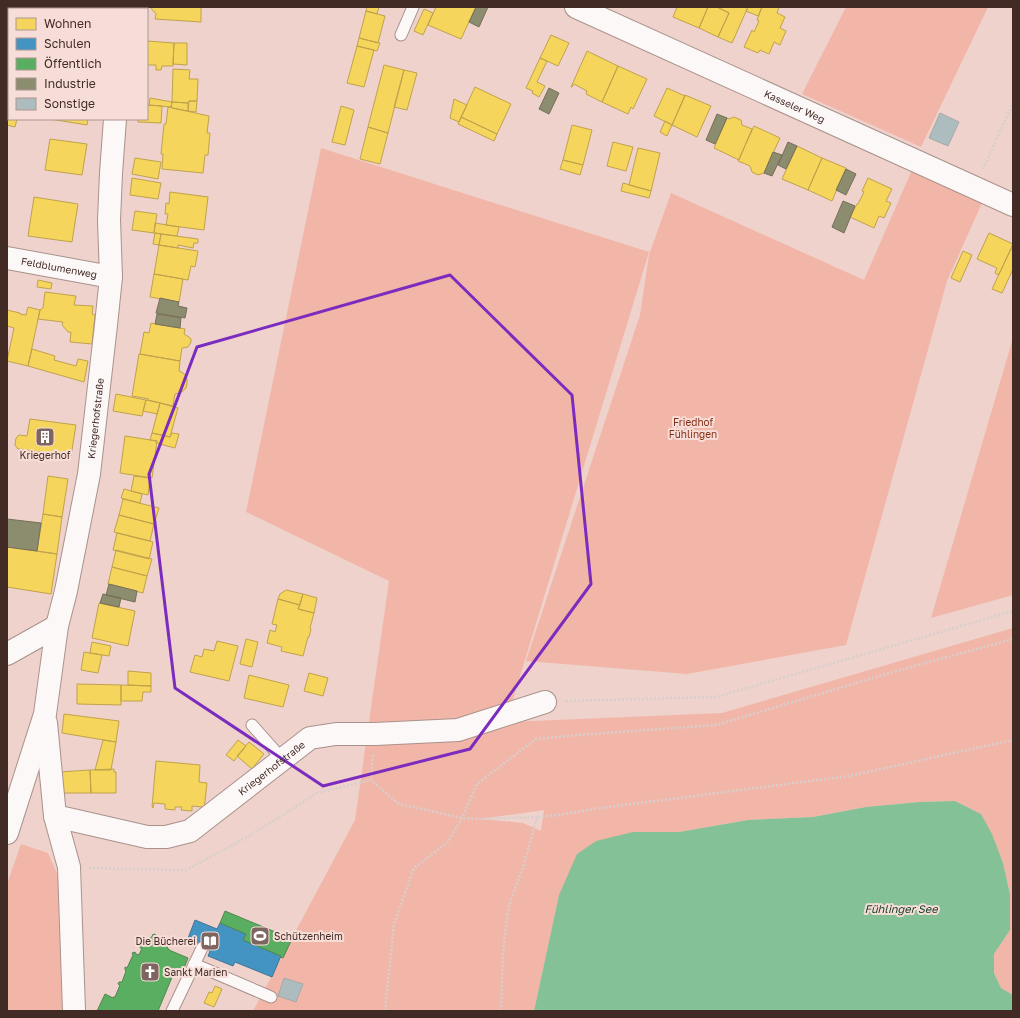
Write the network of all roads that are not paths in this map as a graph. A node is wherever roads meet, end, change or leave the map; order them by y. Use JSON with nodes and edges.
{"nodes":[{"id":1,"x":413,"y":7,"type":"edge"},
{"id":2,"x":576,"y":7,"type":"edge"},
{"id":3,"x":401,"y":35,"type":"dead end"},
{"id":4,"x":115,"y":120,"type":"edge"},
{"id":5,"x":1013,"y":205,"type":"edge"},
{"id":6,"x":7,"y":258,"type":"edge"},
{"id":7,"x":111,"y":277,"type":"junction"},
{"id":8,"x":57,"y":626,"type":"junction"},
{"id":9,"x":7,"y":654,"type":"edge"},
{"id":10,"x":546,"y":702,"type":"road end"},
{"id":11,"x":45,"y":714,"type":"junction"},
{"id":12,"x":252,"y":725,"type":"dead end"},
{"id":13,"x":283,"y":760,"type":"junction"},
{"id":14,"x":55,"y":816,"type":"junction"},
{"id":15,"x":7,"y":833,"type":"edge"},
{"id":16,"x":202,"y":948,"type":"dead end"},
{"id":17,"x":194,"y":964,"type":"junction"},
{"id":18,"x":271,"y":997,"type":"dead end"},
{"id":19,"x":74,"y":1011,"type":"edge"},
{"id":20,"x":172,"y":1011,"type":"edge"}],
"edges":[{"from":1,"to":3,"type":"lane"},
{"from":2,"to":5,"type":"street","name":"Kasseler Weg"},
{"from":4,"to":7,"type":"street","name":"Kriegerhofstraße"},
{"from":6,"to":7,"type":"street","name":"Feldblumenweg"},
{"from":7,"to":8,"type":"street","name":"Kriegerhofstraße"},
{"from":8,"to":9,"type":"street"},
{"from":8,"to":11,"type":"street","name":"Kriegerhofstraße"},
{"from":10,"to":13,"type":"street","name":"Kriegerhofstraße"},
{"from":11,"to":14,"type":"street","name":"Kriegerhofstraße"},
{"from":11,"to":15,"type":"street","name":"Kriegerhofstraße"},
{"from":12,"to":13,"type":"lane"},
{"from":13,"to":14,"type":"street","name":"Kriegerhofstraße"},
{"from":14,"to":19,"type":"street","name":"Kriegerhofstraße"},
{"from":16,"to":17,"type":"lane"},
{"from":17,"to":18,"type":"lane"},
{"from":17,"to":20,"type":"lane"}]}
